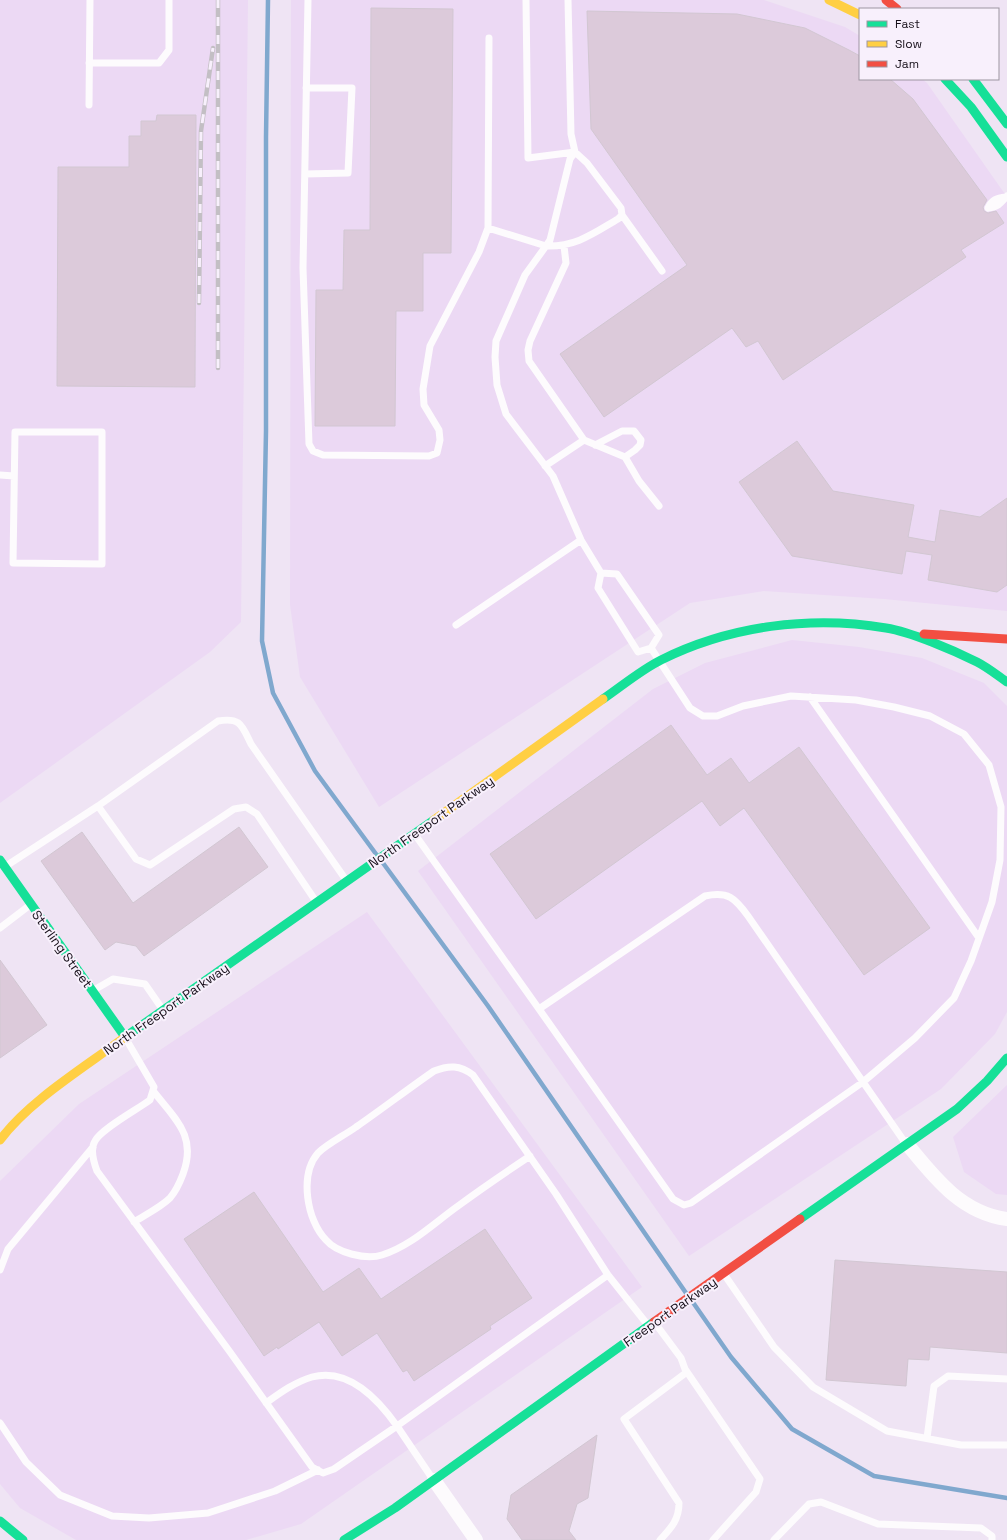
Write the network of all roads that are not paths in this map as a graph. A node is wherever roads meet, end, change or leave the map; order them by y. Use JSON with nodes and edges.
{"nodes":[{"id":1,"x":90,"y":0,"type":"edge"},
{"id":2,"x":169,"y":0,"type":"edge"},
{"id":3,"x":308,"y":0,"type":"edge"},
{"id":4,"x":526,"y":0,"type":"edge"},
{"id":5,"x":568,"y":0,"type":"edge"},
{"id":6,"x":829,"y":0,"type":"edge"},
{"id":7,"x":886,"y":0,"type":"edge"},
{"id":8,"x":896,"y":8,"type":"edge"},
{"id":9,"x":859,"y":15,"type":"edge"},
{"id":10,"x":489,"y":38,"type":"dead end"},
{"id":11,"x":89,"y":63,"type":"junction"},
{"id":12,"x":946,"y":80,"type":"edge"},
{"id":13,"x":974,"y":80,"type":"edge"},
{"id":14,"x":306,"y":88,"type":"junction"},
{"id":15,"x":89,"y":105,"type":"dead end"},
{"id":16,"x":1007,"y":124,"type":"edge"},
{"id":17,"x":575,"y":152,"type":"junction"},
{"id":18,"x":1007,"y":157,"type":"edge"},
{"id":19,"x":305,"y":174,"type":"junction"},
{"id":20,"x":622,"y":215,"type":"junction"},
{"id":21,"x":488,"y":228,"type":"junction"},
{"id":22,"x":546,"y":246,"type":"junction"},
{"id":23,"x":564,"y":246,"type":"junction"},
{"id":24,"x":662,"y":271,"type":"dead end"},
{"id":25,"x":584,"y":440,"type":"junction"},
{"id":26,"x":595,"y":445,"type":"junction"},
{"id":27,"x":625,"y":456,"type":"junction"},
{"id":28,"x":545,"y":466,"type":"junction"},
{"id":29,"x":0,"y":475,"type":"edge"},
{"id":30,"x":14,"y":476,"type":"junction"},
{"id":31,"x":659,"y":506,"type":"dead end"},
{"id":32,"x":581,"y":540,"type":"junction"},
{"id":33,"x":601,"y":572,"type":"junction"},
{"id":34,"x":456,"y":625,"type":"dead end"},
{"id":35,"x":909,"y":634,"type":"junction"},
{"id":36,"x":1007,"y":639,"type":"edge"},
{"id":37,"x":651,"y":648,"type":"junction"},
{"id":38,"x":659,"y":661,"type":"junction"},
{"id":39,"x":1007,"y":682,"type":"edge"},
{"id":40,"x":810,"y":697,"type":"junction"},
{"id":41,"x":98,"y":806,"type":"junction"},
{"id":42,"x":411,"y":837,"type":"junction"},
{"id":43,"x":2,"y":863,"type":"edge"},
{"id":44,"x":347,"y":882,"type":"junction"},
{"id":45,"x":317,"y":903,"type":"junction"},
{"id":46,"x":30,"y":905,"type":"junction"},
{"id":47,"x":0,"y":928,"type":"edge"},
{"id":48,"x":979,"y":938,"type":"junction"},
{"id":49,"x":92,"y":991,"type":"junction"},
{"id":50,"x":539,"y":1009,"type":"junction"},
{"id":51,"x":163,"y":1010,"type":"junction"},
{"id":52,"x":125,"y":1037,"type":"junction"},
{"id":53,"x":1007,"y":1058,"type":"edge"},
{"id":54,"x":863,"y":1082,"type":"junction"},
{"id":55,"x":154,"y":1092,"type":"junction"},
{"id":56,"x":0,"y":1140,"type":"edge"},
{"id":57,"x":906,"y":1144,"type":"junction"},
{"id":58,"x":94,"y":1147,"type":"junction"},
{"id":59,"x":530,"y":1156,"type":"junction"},
{"id":60,"x":1007,"y":1219,"type":"edge"},
{"id":61,"x":134,"y":1222,"type":"junction"},
{"id":62,"x":0,"y":1270,"type":"edge"},
{"id":63,"x":724,"y":1274,"type":"junction"},
{"id":64,"x":608,"y":1275,"type":"junction"},
{"id":65,"x":652,"y":1324,"type":"junction"},
{"id":66,"x":687,"y":1372,"type":"junction"},
{"id":67,"x":1007,"y":1379,"type":"edge"},
{"id":68,"x":266,"y":1402,"type":"junction"},
{"id":69,"x":0,"y":1423,"type":"edge"},
{"id":70,"x":397,"y":1426,"type":"junction"},
{"id":71,"x":927,"y":1438,"type":"junction"},
{"id":72,"x":1007,"y":1445,"type":"edge"},
{"id":73,"x":318,"y":1470,"type":"junction"},
{"id":74,"x":434,"y":1480,"type":"junction"},
{"id":75,"x":0,"y":1521,"type":"edge"},
{"id":76,"x":23,"y":1540,"type":"edge"},
{"id":77,"x":344,"y":1540,"type":"edge"},
{"id":78,"x":476,"y":1540,"type":"edge"},
{"id":79,"x":660,"y":1540,"type":"edge"},
{"id":80,"x":713,"y":1540,"type":"edge"},
{"id":81,"x":774,"y":1540,"type":"edge"},
{"id":82,"x":992,"y":1540,"type":"edge"}],
"edges":[{"from":1,"to":11,"type":"lane"},
{"from":2,"to":11,"type":"lane"},
{"from":3,"to":14,"type":"lane"},
{"from":4,"to":17,"type":"lane"},
{"from":5,"to":17,"type":"lane"},
{"from":6,"to":9,"type":"main road"},
{"from":7,"to":8,"type":"main road"},
{"from":10,"to":21,"type":"lane"},
{"from":11,"to":15,"type":"lane"},
{"from":12,"to":18,"type":"main road"},
{"from":13,"to":16,"type":"main road"},
{"from":14,"to":19,"type":"lane"},
{"from":14,"to":19,"type":"lane"},
{"from":17,"to":20,"type":"lane"},
{"from":17,"to":22,"type":"lane"},
{"from":19,"to":21,"type":"lane"},
{"from":20,"to":23,"type":"lane"},
{"from":20,"to":24,"type":"lane"},
{"from":21,"to":22,"type":"lane"},
{"from":22,"to":23,"type":"lane"},
{"from":22,"to":28,"type":"lane"},
{"from":23,"to":25,"type":"lane"},
{"from":25,"to":26,"type":"lane"},
{"from":25,"to":28,"type":"lane"},
{"from":26,"to":27,"type":"lane"},
{"from":26,"to":27,"type":"lane"},
{"from":27,"to":31,"type":"lane"},
{"from":28,"to":32,"type":"lane"},
{"from":29,"to":30,"type":"lane"},
{"from":30,"to":30,"type":"lane"},
{"from":32,"to":33,"type":"lane"},
{"from":32,"to":34,"type":"lane"},
{"from":33,"to":37,"type":"lane"},
{"from":33,"to":37,"type":"lane"},
{"from":35,"to":36,"type":"main road"},
{"from":35,"to":38,"type":"main road","name":"North Freeport Parkway"},
{"from":35,"to":39,"type":"main road"},
{"from":37,"to":38,"type":"lane"},
{"from":38,"to":40,"type":"lane"},
{"from":38,"to":42,"type":"main road","name":"North Freeport Parkway"},
{"from":40,"to":48,"type":"lane"},
{"from":40,"to":48,"type":"lane"},
{"from":41,"to":43,"type":"lane"},
{"from":41,"to":44,"type":"lane"},
{"from":41,"to":45,"type":"lane"},
{"from":42,"to":44,"type":"main road","name":"North Freeport Parkway"},
{"from":42,"to":50,"type":"lane"},
{"from":43,"to":46,"type":"main road","name":"Sterling Street"},
{"from":44,"to":45,"type":"main road","name":"North Freeport Parkway"},
{"from":45,"to":51,"type":"main road","name":"North Freeport Parkway"},
{"from":46,"to":47,"type":"lane"},
{"from":46,"to":49,"type":"main road","name":"Sterling Street"},
{"from":48,"to":54,"type":"lane"},
{"from":49,"to":51,"type":"lane"},
{"from":49,"to":52,"type":"main road","name":"Sterling Street"},
{"from":50,"to":54,"type":"lane"},
{"from":50,"to":54,"type":"lane"},
{"from":51,"to":52,"type":"main road","name":"North Freeport Parkway"},
{"from":52,"to":55,"type":"lane"},
{"from":52,"to":56,"type":"main road","name":"North Freeport Parkway"},
{"from":53,"to":57,"type":"main road","name":"Freeport Parkway"},
{"from":54,"to":57,"type":"lane"},
{"from":55,"to":58,"type":"lane"},
{"from":55,"to":61,"type":"lane"},
{"from":57,"to":60,"type":"street"},
{"from":57,"to":63,"type":"main road","name":"Freeport Parkway"},
{"from":58,"to":61,"type":"lane"},
{"from":58,"to":62,"type":"lane"},
{"from":59,"to":59,"type":"lane"},
{"from":59,"to":64,"type":"lane"},
{"from":61,"to":68,"type":"lane"},
{"from":63,"to":65,"type":"main road","name":"Freeport Parkway"},
{"from":63,"to":71,"type":"lane"},
{"from":64,"to":65,"type":"lane"},
{"from":64,"to":70,"type":"lane"},
{"from":65,"to":66,"type":"lane"},
{"from":65,"to":74,"type":"main road","name":"Freeport Parkway"},
{"from":66,"to":79,"type":"lane"},
{"from":66,"to":80,"type":"lane"},
{"from":67,"to":71,"type":"lane"},
{"from":68,"to":70,"type":"lane"},
{"from":68,"to":73,"type":"lane"},
{"from":69,"to":73,"type":"lane"},
{"from":70,"to":73,"type":"lane"},
{"from":70,"to":74,"type":"lane"},
{"from":71,"to":72,"type":"lane"},
{"from":74,"to":77,"type":"main road","name":"Freeport Parkway"},
{"from":74,"to":78,"type":"street"},
{"from":75,"to":76,"type":"main road"},
{"from":81,"to":82,"type":"lane"}]}
